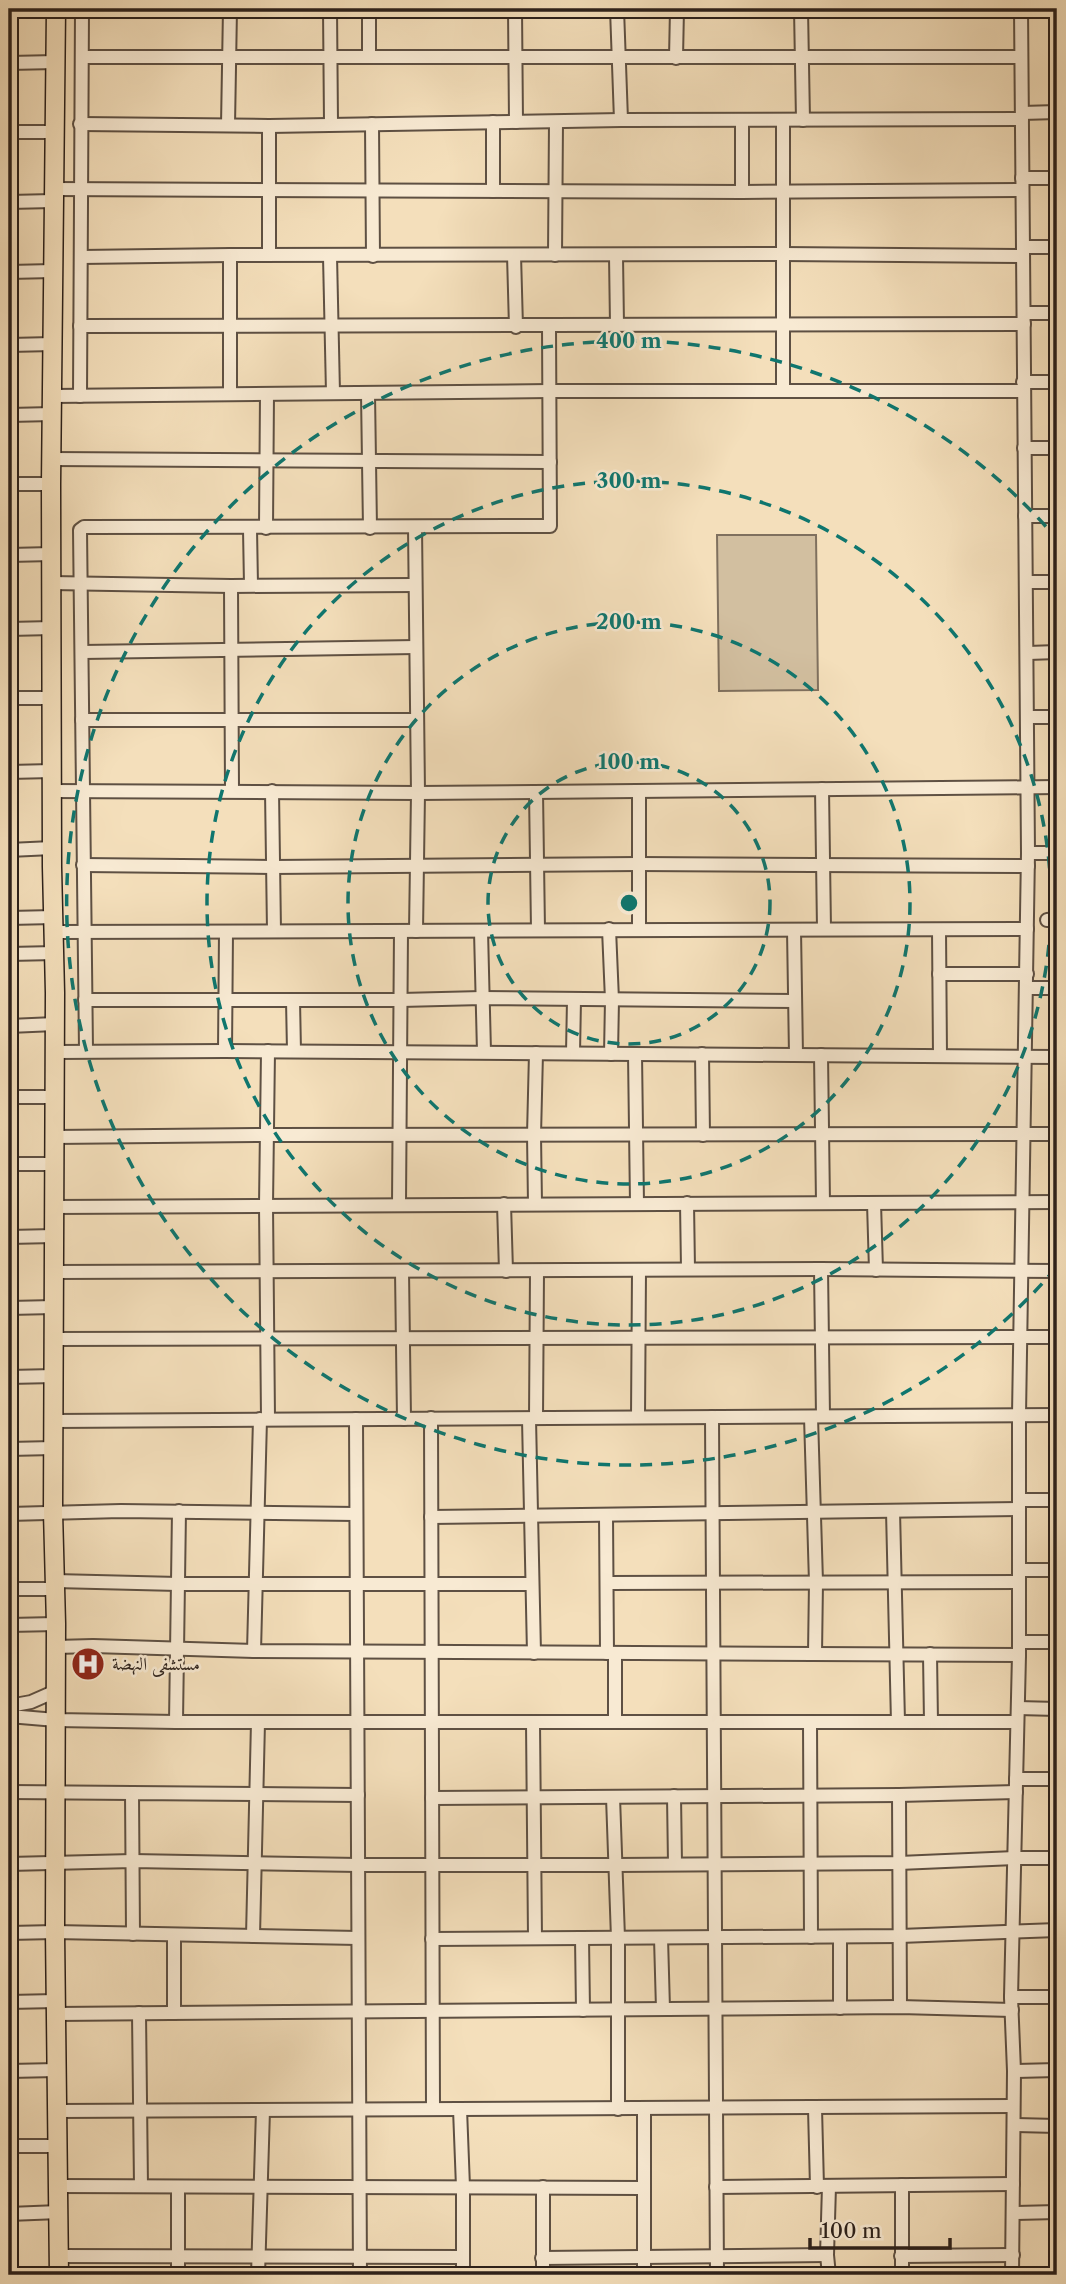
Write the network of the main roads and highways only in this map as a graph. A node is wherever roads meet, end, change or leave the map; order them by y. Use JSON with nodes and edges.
{"nodes":[{"id":1,"x":56,"y":9,"type":"edge"},
{"id":2,"x":59,"y":2275,"type":"edge"}],
"edges":[{"from":1,"to":2,"type":"highway"}]}
